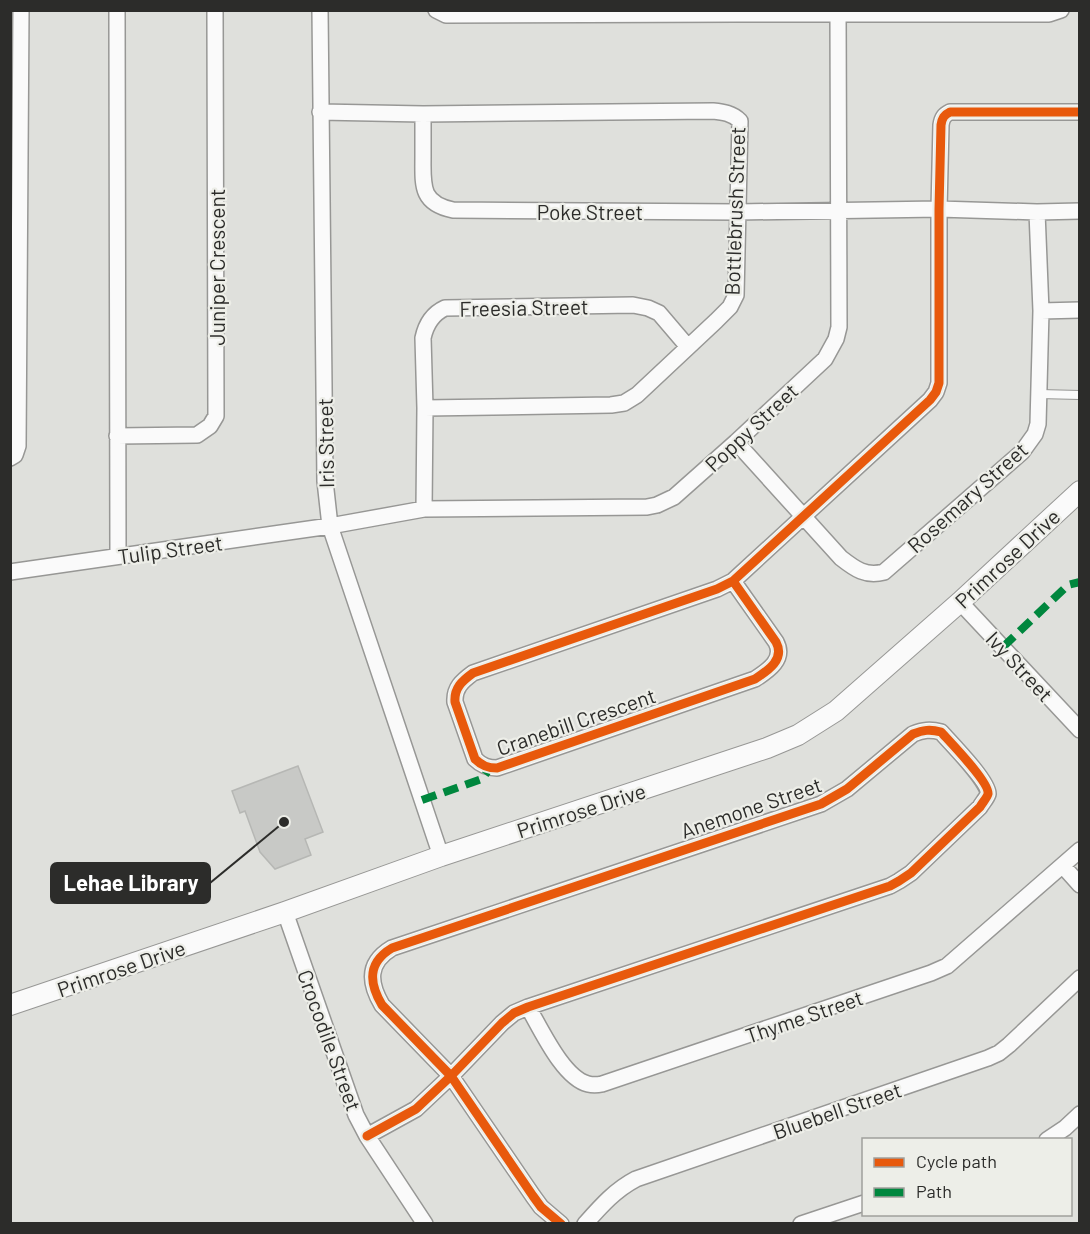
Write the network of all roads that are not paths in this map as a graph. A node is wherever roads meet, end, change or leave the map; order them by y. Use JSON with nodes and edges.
{"nodes":[{"id":1,"x":21,"y":10,"type":"edge"},
{"id":2,"x":117,"y":10,"type":"edge"},
{"id":3,"x":215,"y":10,"type":"edge"},
{"id":4,"x":320,"y":10,"type":"edge"},
{"id":5,"x":436,"y":10,"type":"edge"},
{"id":6,"x":1061,"y":10,"type":"edge"},
{"id":7,"x":737,"y":12,"type":"edge"},
{"id":8,"x":838,"y":12,"type":"edge"},
{"id":9,"x":942,"y":12,"type":"edge"},
{"id":10,"x":320,"y":112,"type":"junction"},
{"id":11,"x":1080,"y":112,"type":"edge"},
{"id":12,"x":423,"y":114,"type":"junction"},
{"id":13,"x":939,"y":209,"type":"junction"},
{"id":14,"x":839,"y":211,"type":"junction"},
{"id":15,"x":1080,"y":211,"type":"edge"},
{"id":16,"x":738,"y":212,"type":"junction"},
{"id":17,"x":1037,"y":212,"type":"junction"},
{"id":18,"x":1080,"y":310,"type":"edge"},
{"id":19,"x":1041,"y":311,"type":"junction"},
{"id":20,"x":688,"y":347,"type":"junction"},
{"id":21,"x":1039,"y":393,"type":"junction"},
{"id":22,"x":1080,"y":394,"type":"edge"},
{"id":23,"x":425,"y":408,"type":"junction"},
{"id":24,"x":117,"y":436,"type":"junction"},
{"id":25,"x":736,"y":442,"type":"junction"},
{"id":26,"x":10,"y":458,"type":"edge"},
{"id":27,"x":1080,"y":491,"type":"edge"},
{"id":28,"x":424,"y":509,"type":"junction"},
{"id":29,"x":803,"y":517,"type":"junction"},
{"id":30,"x":330,"y":526,"type":"junction"},
{"id":31,"x":118,"y":556,"type":"junction"},
{"id":32,"x":10,"y":572,"type":"edge"},
{"id":33,"x":733,"y":580,"type":"junction"},
{"id":34,"x":960,"y":602,"type":"junction"},
{"id":35,"x":1077,"y":722,"type":"edge"},
{"id":36,"x":1080,"y":850,"type":"edge"},
{"id":37,"x":441,"y":856,"type":"junction"},
{"id":38,"x":1063,"y":866,"type":"junction"},
{"id":39,"x":1080,"y":885,"type":"edge"},
{"id":40,"x":285,"y":912,"type":"junction"},
{"id":41,"x":1080,"y":978,"type":"edge"},
{"id":42,"x":10,"y":1005,"type":"edge"},
{"id":43,"x":528,"y":1007,"type":"junction"},
{"id":44,"x":451,"y":1076,"type":"junction"},
{"id":45,"x":1080,"y":1114,"type":"edge"},
{"id":46,"x":367,"y":1136,"type":"junction"},
{"id":47,"x":1050,"y":1138,"type":"edge"},
{"id":48,"x":862,"y":1204,"type":"edge"},
{"id":49,"x":425,"y":1224,"type":"edge"},
{"id":50,"x":561,"y":1224,"type":"edge"},
{"id":51,"x":585,"y":1224,"type":"edge"},
{"id":52,"x":801,"y":1224,"type":"edge"}],
"edges":[{"from":1,"to":26,"type":"street"},
{"from":2,"to":24,"type":"street"},
{"from":3,"to":24,"type":"street","name":"Juniper Crescent"},
{"from":4,"to":10,"type":"street","name":"Iris Street"},
{"from":5,"to":7,"type":"street"},
{"from":6,"to":9,"type":"street"},
{"from":7,"to":8,"type":"street"},
{"from":8,"to":9,"type":"street"},
{"from":8,"to":14,"type":"street","name":"Poppy Street"},
{"from":10,"to":12,"type":"street","name":"Bottlebrush Street"},
{"from":10,"to":30,"type":"street","name":"Iris Street"},
{"from":11,"to":13,"type":"street","name":"Cranebill Crescent"},
{"from":12,"to":16,"type":"street","name":"Poke Street"},
{"from":12,"to":16,"type":"street","name":"Bottlebrush Street"},
{"from":13,"to":14,"type":"street","name":"Poke Street"},
{"from":13,"to":17,"type":"street","name":"Poke Street"},
{"from":13,"to":29,"type":"street","name":"Cranebill Crescent"},
{"from":14,"to":16,"type":"street","name":"Poke Street"},
{"from":14,"to":25,"type":"street","name":"Poppy Street"},
{"from":15,"to":17,"type":"street","name":"Poke Street"},
{"from":16,"to":20,"type":"street","name":"Bottlebrush Street"},
{"from":17,"to":19,"type":"street","name":"Rosemary Street"},
{"from":18,"to":19,"type":"street"},
{"from":19,"to":21,"type":"street","name":"Rosemary Street"},
{"from":20,"to":23,"type":"street","name":"Bottlebrush Street"},
{"from":20,"to":23,"type":"street","name":"Freesia Street"},
{"from":21,"to":22,"type":"lane"},
{"from":21,"to":29,"type":"street","name":"Rosemary Street"},
{"from":23,"to":28,"type":"street","name":"Freesia Street"},
{"from":24,"to":31,"type":"street"},
{"from":25,"to":28,"type":"street","name":"Poppy Street"},
{"from":25,"to":29,"type":"street","name":"Rosemary Street"},
{"from":27,"to":34,"type":"street","name":"Primrose Drive"},
{"from":28,"to":30,"type":"street","name":"Poppy Street"},
{"from":29,"to":33,"type":"street","name":"Cranebill Crescent"},
{"from":30,"to":31,"type":"street","name":"Tulip Street"},
{"from":30,"to":37,"type":"street","name":"Iris Street"},
{"from":31,"to":32,"type":"street","name":"Tulip Street"},
{"from":33,"to":33,"type":"street","name":"Cranebill Crescent"},
{"from":34,"to":35,"type":"street","name":"Ivy Street"},
{"from":34,"to":37,"type":"street","name":"Primrose Drive"},
{"from":36,"to":38,"type":"street","name":"Thyme Street"},
{"from":37,"to":40,"type":"street","name":"Primrose Drive"},
{"from":38,"to":39,"type":"street"},
{"from":38,"to":43,"type":"street","name":"Thyme Street"},
{"from":40,"to":42,"type":"street","name":"Primrose Drive"},
{"from":40,"to":46,"type":"street","name":"Crocodile Street"},
{"from":41,"to":51,"type":"street","name":"Bluebell Street"},
{"from":43,"to":44,"type":"street","name":"Anemone Street"},
{"from":43,"to":44,"type":"street","name":"Anemone Street"},
{"from":44,"to":46,"type":"street","name":"Anemone Street"},
{"from":44,"to":50,"type":"street"},
{"from":45,"to":47,"type":"street"},
{"from":46,"to":49,"type":"street","name":"Crocodile Street"},
{"from":48,"to":52,"type":"street"}]}
